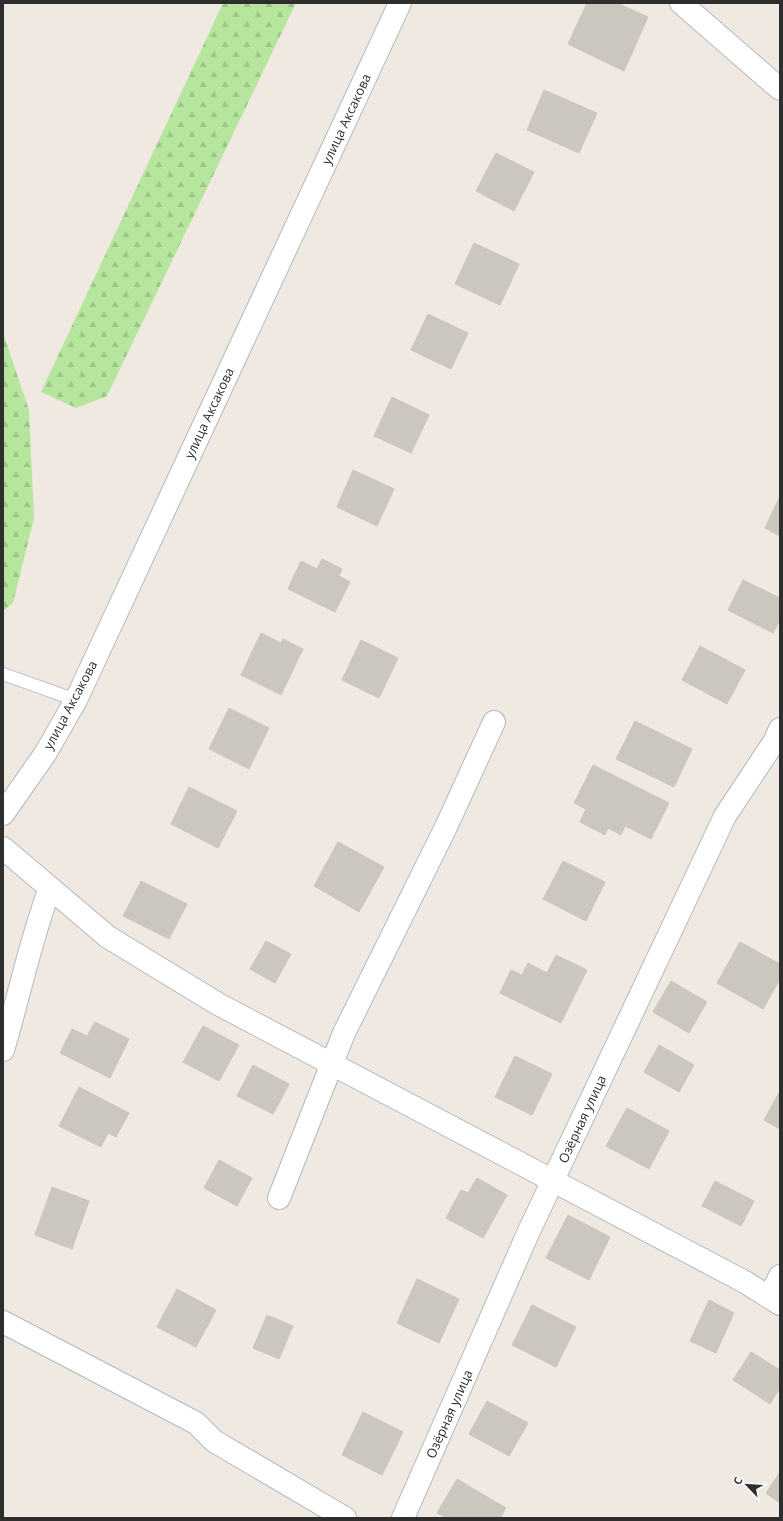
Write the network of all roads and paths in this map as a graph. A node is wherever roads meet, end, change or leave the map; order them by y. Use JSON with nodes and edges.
{"nodes":[{"id":1,"x":400,"y":3,"type":"edge"},
{"id":2,"x":681,"y":3,"type":"edge"},
{"id":3,"x":780,"y":89,"type":"edge"},
{"id":4,"x":3,"y":674,"type":"edge"},
{"id":5,"x":76,"y":700,"type":"junction"},
{"id":6,"x":494,"y":722,"type":"dead end"},
{"id":7,"x":780,"y":729,"type":"edge"},
{"id":8,"x":3,"y":814,"type":"edge"},
{"id":9,"x":3,"y":848,"type":"edge"},
{"id":10,"x":50,"y":888,"type":"junction"},
{"id":11,"x":3,"y":1050,"type":"edge"},
{"id":12,"x":332,"y":1063,"type":"junction"},
{"id":13,"x":553,"y":1181,"type":"junction"},
{"id":14,"x":279,"y":1198,"type":"dead end"},
{"id":15,"x":780,"y":1276,"type":"edge"},
{"id":16,"x":775,"y":1300,"type":"edge"},
{"id":17,"x":3,"y":1322,"type":"edge"},
{"id":18,"x":345,"y":1518,"type":"edge"},
{"id":19,"x":403,"y":1518,"type":"edge"}],
"edges":[{"from":1,"to":5,"type":"street","name":"улица Аксакова"},
{"from":2,"to":3,"type":"street"},
{"from":4,"to":5,"type":"lane"},
{"from":5,"to":8,"type":"street","name":"улица Аксакова"},
{"from":6,"to":12,"type":"street"},
{"from":7,"to":13,"type":"street","name":"Озёрная улица"},
{"from":9,"to":10,"type":"street"},
{"from":10,"to":11,"type":"street"},
{"from":10,"to":12,"type":"street"},
{"from":12,"to":13,"type":"street"},
{"from":12,"to":14,"type":"street"},
{"from":13,"to":16,"type":"street"},
{"from":13,"to":19,"type":"street","name":"Озёрная улица"},
{"from":15,"to":16,"type":"street"},
{"from":17,"to":18,"type":"street"}]}
